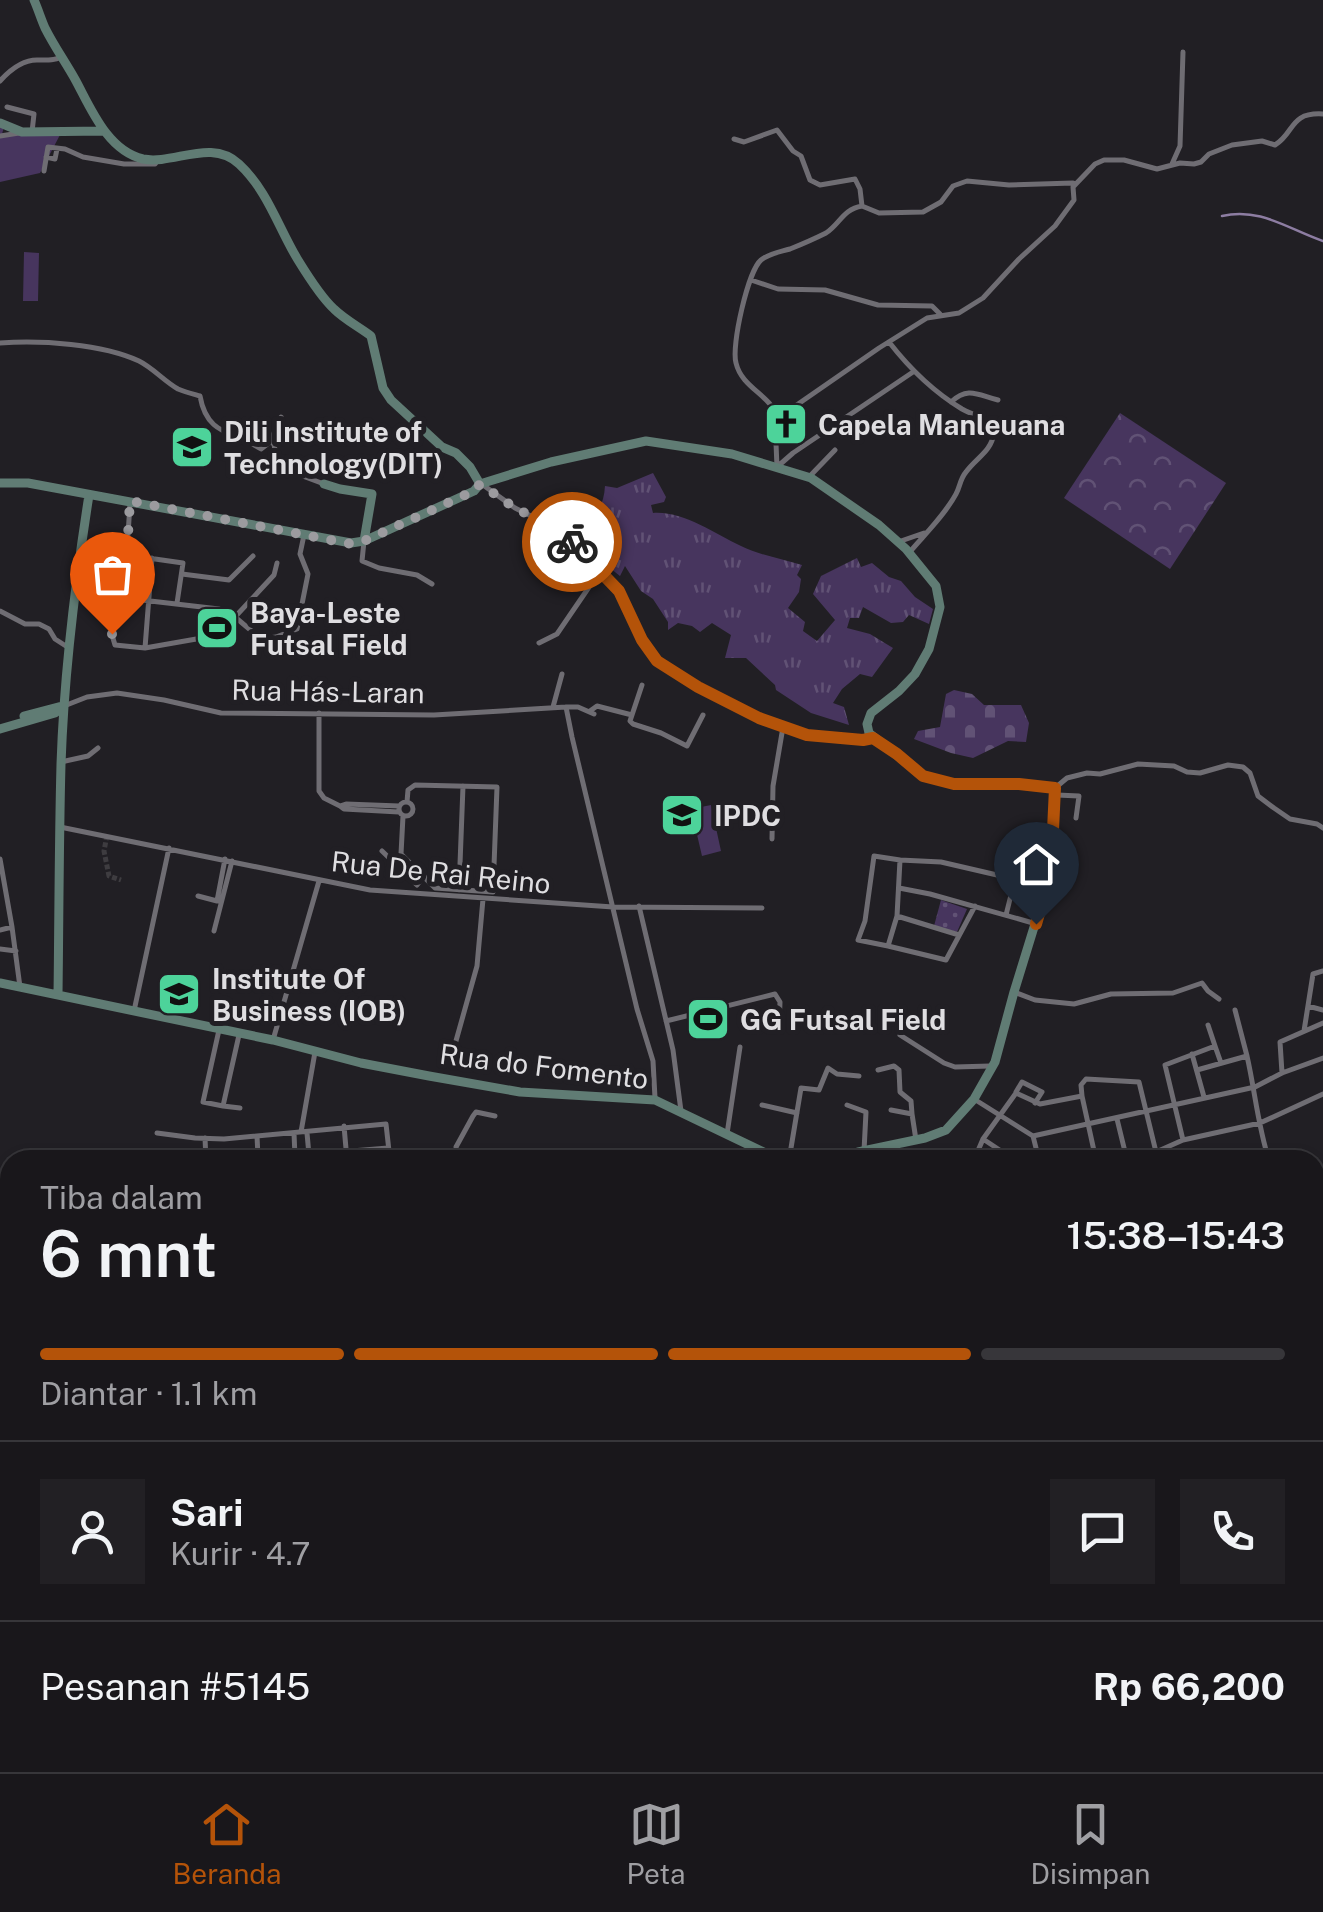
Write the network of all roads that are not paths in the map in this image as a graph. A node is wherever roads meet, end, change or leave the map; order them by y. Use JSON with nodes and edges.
{"nodes":[{"id":1,"x":34,"y":0,"type":"edge"},
{"id":2,"x":1184,"y":52,"type":"dead end"},
{"id":3,"x":62,"y":56,"type":"junction"},
{"id":4,"x":0,"y":81,"type":"edge"},
{"id":5,"x":7,"y":107,"type":"dead end"},
{"id":6,"x":1323,"y":114,"type":"edge"},
{"id":7,"x":0,"y":123,"type":"edge"},
{"id":8,"x":104,"y":131,"type":"junction"},
{"id":9,"x":28,"y":132,"type":"junction"},
{"id":10,"x":0,"y":136,"type":"edge"},
{"id":11,"x":734,"y":139,"type":"dead end"},
{"id":12,"x":158,"y":158,"type":"junction"},
{"id":13,"x":1172,"y":164,"type":"junction"},
{"id":14,"x":44,"y":170,"type":"dead end"},
{"id":15,"x":1076,"y":183,"type":"junction"},
{"id":16,"x":862,"y":206,"type":"junction"},
{"id":17,"x":751,"y":280,"type":"junction"},
{"id":18,"x":942,"y":316,"type":"junction"},
{"id":19,"x":889,"y":342,"type":"junction"},
{"id":20,"x":0,"y":343,"type":"edge"},
{"id":21,"x":913,"y":372,"type":"junction"},
{"id":22,"x":998,"y":400,"type":"dead end"},
{"id":23,"x":951,"y":402,"type":"junction"},
{"id":24,"x":281,"y":416,"type":"dead end"},
{"id":25,"x":778,"y":418,"type":"junction"},
{"id":26,"x":270,"y":442,"type":"junction"},
{"id":27,"x":835,"y":450,"type":"dead end"},
{"id":28,"x":777,"y":466,"type":"junction"},
{"id":29,"x":808,"y":477,"type":"junction"},
{"id":30,"x":0,"y":483,"type":"edge"},
{"id":31,"x":324,"y":484,"type":"joint"},
{"id":32,"x":480,"y":484,"type":"junction"},
{"id":33,"x":89,"y":495,"type":"junction"},
{"id":34,"x":130,"y":501,"type":"junction"},
{"id":35,"x":927,"y":532,"type":"junction"},
{"id":36,"x":304,"y":535,"type":"junction"},
{"id":37,"x":364,"y":541,"type":"junction"},
{"id":38,"x":898,"y":542,"type":"junction"},
{"id":39,"x":910,"y":553,"type":"junction"},
{"id":40,"x":120,"y":554,"type":"junction"},
{"id":41,"x":253,"y":556,"type":"dead end"},
{"id":42,"x":152,"y":558,"type":"junction"},
{"id":43,"x":276,"y":563,"type":"dead end"},
{"id":44,"x":600,"y":571,"type":"junction"},
{"id":45,"x":182,"y":574,"type":"junction"},
{"id":46,"x":432,"y":584,"type":"dead end"},
{"id":47,"x":116,"y":598,"type":"junction"},
{"id":48,"x":252,"y":599,"type":"junction"},
{"id":49,"x":147,"y":600,"type":"junction"},
{"id":50,"x":176,"y":604,"type":"junction"},
{"id":51,"x":266,"y":604,"type":"dead end"},
{"id":52,"x":207,"y":609,"type":"junction"},
{"id":53,"x":0,"y":611,"type":"edge"},
{"id":54,"x":235,"y":617,"type":"junction"},
{"id":55,"x":539,"y":643,"type":"dead end"},
{"id":56,"x":69,"y":648,"type":"junction"},
{"id":57,"x":145,"y":648,"type":"junction"},
{"id":58,"x":562,"y":674,"type":"dead end"},
{"id":59,"x":642,"y":685,"type":"dead end"},
{"id":60,"x":64,"y":706,"type":"junction"},
{"id":61,"x":552,"y":707,"type":"junction"},
{"id":62,"x":566,"y":707,"type":"junction"},
{"id":63,"x":319,"y":713,"type":"junction"},
{"id":64,"x":703,"y":714,"type":"dead end"},
{"id":65,"x":632,"y":715,"type":"junction"},
{"id":66,"x":0,"y":727,"type":"edge"},
{"id":67,"x":783,"y":727,"type":"junction"},
{"id":68,"x":873,"y":738,"type":"junction"},
{"id":69,"x":98,"y":748,"type":"dead end"},
{"id":70,"x":61,"y":762,"type":"junction"},
{"id":71,"x":463,"y":786,"type":"junction"},
{"id":72,"x":1055,"y":792,"type":"junction"},
{"id":73,"x":407,"y":802,"type":"junction"},
{"id":74,"x":400,"y":811,"type":"junction"},
{"id":75,"x":1076,"y":818,"type":"dead end"},
{"id":76,"x":60,"y":827,"type":"junction"},
{"id":77,"x":1323,"y":828,"type":"edge"},
{"id":78,"x":772,"y":839,"type":"dead end"},
{"id":79,"x":170,"y":848,"type":"junction"},
{"id":80,"x":382,"y":850,"type":"dead end"},
{"id":81,"x":228,"y":860,"type":"junction"},
{"id":82,"x":900,"y":860,"type":"junction"},
{"id":83,"x":0,"y":864,"type":"edge"},
{"id":84,"x":424,"y":876,"type":"junction"},
{"id":85,"x":319,"y":881,"type":"junction"},
{"id":86,"x":898,"y":888,"type":"junction"},
{"id":87,"x":459,"y":890,"type":"junction"},
{"id":88,"x":198,"y":896,"type":"dead end"},
{"id":89,"x":3,"y":898,"type":"edge"},
{"id":90,"x":483,"y":898,"type":"junction"},
{"id":91,"x":638,"y":906,"type":"junction"},
{"id":92,"x":976,"y":906,"type":"junction"},
{"id":93,"x":613,"y":907,"type":"junction"},
{"id":94,"x":762,"y":908,"type":"dead end"},
{"id":95,"x":1006,"y":914,"type":"junction"},
{"id":96,"x":897,"y":916,"type":"junction"},
{"id":97,"x":1036,"y":924,"type":"junction"},
{"id":98,"x":12,"y":927,"type":"junction"},
{"id":99,"x":0,"y":930,"type":"edge"},
{"id":100,"x":214,"y":931,"type":"dead end"},
{"id":101,"x":959,"y":935,"type":"junction"},
{"id":102,"x":888,"y":946,"type":"junction"},
{"id":103,"x":0,"y":949,"type":"edge"},
{"id":104,"x":16,"y":951,"type":"junction"},
{"id":105,"x":1323,"y":972,"type":"edge"},
{"id":106,"x":0,"y":983,"type":"edge"},
{"id":107,"x":20,"y":988,"type":"junction"},
{"id":108,"x":1014,"y":992,"type":"junction"},
{"id":109,"x":58,"y":995,"type":"junction"},
{"id":110,"x":1219,"y":999,"type":"dead end"},
{"id":111,"x":1308,"y":1006,"type":"junction"},
{"id":112,"x":1235,"y":1010,"type":"dead end"},
{"id":113,"x":1323,"y":1010,"type":"edge"},
{"id":114,"x":134,"y":1011,"type":"junction"},
{"id":115,"x":666,"y":1021,"type":"junction"},
{"id":116,"x":1323,"y":1024,"type":"edge"},
{"id":117,"x":1208,"y":1025,"type":"dead end"},
{"id":118,"x":780,"y":1029,"type":"dead end"},
{"id":119,"x":219,"y":1030,"type":"junction"},
{"id":120,"x":1304,"y":1032,"type":"junction"},
{"id":121,"x":238,"y":1034,"type":"junction"},
{"id":122,"x":900,"y":1035,"type":"dead end"},
{"id":123,"x":273,"y":1040,"type":"junction"},
{"id":124,"x":1216,"y":1046,"type":"junction"},
{"id":125,"x":740,"y":1047,"type":"dead end"},
{"id":126,"x":454,"y":1048,"type":"dead end"},
{"id":127,"x":314,"y":1052,"type":"junction"},
{"id":128,"x":1192,"y":1054,"type":"junction"},
{"id":129,"x":1247,"y":1056,"type":"junction"},
{"id":130,"x":1323,"y":1058,"type":"edge"},
{"id":131,"x":1221,"y":1063,"type":"junction"},
{"id":132,"x":993,"y":1066,"type":"junction"},
{"id":133,"x":878,"y":1070,"type":"dead end"},
{"id":134,"x":1197,"y":1070,"type":"junction"},
{"id":135,"x":1282,"y":1073,"type":"junction"},
{"id":136,"x":858,"y":1076,"type":"dead end"},
{"id":137,"x":1254,"y":1087,"type":"junction"},
{"id":138,"x":1016,"y":1093,"type":"junction"},
{"id":139,"x":1323,"y":1094,"type":"edge"},
{"id":140,"x":1082,"y":1096,"type":"junction"},
{"id":141,"x":1204,"y":1098,"type":"junction"},
{"id":142,"x":974,"y":1099,"type":"junction"},
{"id":143,"x":655,"y":1100,"type":"junction"},
{"id":144,"x":1035,"y":1103,"type":"junction"},
{"id":145,"x":762,"y":1105,"type":"dead end"},
{"id":146,"x":847,"y":1105,"type":"dead end"},
{"id":147,"x":1174,"y":1105,"type":"junction"},
{"id":148,"x":223,"y":1106,"type":"junction"},
{"id":149,"x":240,"y":1108,"type":"dead end"},
{"id":150,"x":891,"y":1110,"type":"dead end"},
{"id":151,"x":681,"y":1111,"type":"junction"},
{"id":152,"x":1147,"y":1112,"type":"junction"},
{"id":153,"x":797,"y":1113,"type":"junction"},
{"id":154,"x":912,"y":1114,"type":"junction"},
{"id":155,"x":495,"y":1116,"type":"dead end"},
{"id":156,"x":1000,"y":1116,"type":"junction"},
{"id":157,"x":1117,"y":1120,"type":"junction"},
{"id":158,"x":1260,"y":1123,"type":"junction"},
{"id":159,"x":1088,"y":1125,"type":"junction"},
{"id":160,"x":344,"y":1126,"type":"junction"},
{"id":161,"x":301,"y":1132,"type":"junction"},
{"id":162,"x":157,"y":1133,"type":"dead end"},
{"id":163,"x":728,"y":1134,"type":"junction"},
{"id":164,"x":257,"y":1136,"type":"junction"},
{"id":165,"x":1033,"y":1136,"type":"junction"},
{"id":166,"x":205,"y":1138,"type":"junction"},
{"id":167,"x":983,"y":1139,"type":"junction"},
{"id":168,"x":916,"y":1140,"type":"junction"},
{"id":169,"x":1183,"y":1140,"type":"junction"},
{"id":170,"x":389,"y":1148,"type":"joint"},
{"id":171,"x":206,"y":1150,"type":"edge"},
{"id":172,"x":258,"y":1150,"type":"edge"},
{"id":173,"x":296,"y":1150,"type":"edge"},
{"id":174,"x":307,"y":1150,"type":"edge"},
{"id":175,"x":347,"y":1150,"type":"edge"},
{"id":176,"x":361,"y":1150,"type":"edge"},
{"id":177,"x":457,"y":1150,"type":"edge"},
{"id":178,"x":760,"y":1150,"type":"edge"},
{"id":179,"x":791,"y":1150,"type":"edge"},
{"id":180,"x":861,"y":1150,"type":"edge"},
{"id":181,"x":877,"y":1150,"type":"edge"},
{"id":182,"x":978,"y":1150,"type":"edge"},
{"id":183,"x":998,"y":1150,"type":"edge"},
{"id":184,"x":1037,"y":1150,"type":"edge"},
{"id":185,"x":1094,"y":1150,"type":"edge"},
{"id":186,"x":1124,"y":1150,"type":"edge"},
{"id":187,"x":1156,"y":1150,"type":"edge"},
{"id":188,"x":1160,"y":1150,"type":"edge"},
{"id":189,"x":1266,"y":1150,"type":"edge"}],
"edges":[{"from":1,"to":3,"type":"street"},
{"from":2,"to":13,"type":"street"},
{"from":3,"to":4,"type":"street"},
{"from":3,"to":8,"type":"street"},
{"from":5,"to":9,"type":"street"},
{"from":6,"to":13,"type":"street"},
{"from":7,"to":9,"type":"street"},
{"from":8,"to":9,"type":"street"},
{"from":8,"to":12,"type":"street"},
{"from":9,"to":10,"type":"street"},
{"from":11,"to":16,"type":"street"},
{"from":12,"to":14,"type":"street"},
{"from":12,"to":32,"type":"street"},
{"from":13,"to":15,"type":"street"},
{"from":15,"to":16,"type":"street"},
{"from":15,"to":18,"type":"street"},
{"from":16,"to":17,"type":"street"},
{"from":17,"to":18,"type":"street"},
{"from":17,"to":25,"type":"street"},
{"from":18,"to":19,"type":"street"},
{"from":19,"to":21,"type":"street"},
{"from":19,"to":25,"type":"street"},
{"from":20,"to":26,"type":"street"},
{"from":21,"to":23,"type":"street"},
{"from":21,"to":28,"type":"street"},
{"from":22,"to":23,"type":"street"},
{"from":23,"to":35,"type":"street"},
{"from":24,"to":26,"type":"street"},
{"from":25,"to":28,"type":"street"},
{"from":26,"to":31,"type":"street"},
{"from":27,"to":29,"type":"street"},
{"from":28,"to":29,"type":"street"},
{"from":28,"to":32,"type":"street"},
{"from":29,"to":38,"type":"street"},
{"from":30,"to":33,"type":"street"},
{"from":31,"to":37,"type":"street"},
{"from":32,"to":37,"type":"street"},
{"from":32,"to":44,"type":"street"},
{"from":33,"to":34,"type":"street"},
{"from":33,"to":56,"type":"street"},
{"from":34,"to":36,"type":"street"},
{"from":34,"to":40,"type":"street"},
{"from":35,"to":38,"type":"street"},
{"from":35,"to":39,"type":"street"},
{"from":36,"to":37,"type":"street"},
{"from":36,"to":54,"type":"street"},
{"from":37,"to":46,"type":"street"},
{"from":38,"to":39,"type":"street"},
{"from":39,"to":68,"type":"street"},
{"from":40,"to":42,"type":"street"},
{"from":40,"to":47,"type":"street"},
{"from":41,"to":45,"type":"street"},
{"from":42,"to":45,"type":"street"},
{"from":42,"to":49,"type":"street"},
{"from":43,"to":48,"type":"street"},
{"from":44,"to":55,"type":"street"},
{"from":44,"to":67,"type":"street"},
{"from":45,"to":50,"type":"street"},
{"from":47,"to":49,"type":"street"},
{"from":47,"to":57,"type":"street"},
{"from":48,"to":51,"type":"street"},
{"from":48,"to":54,"type":"street"},
{"from":49,"to":50,"type":"street"},
{"from":49,"to":57,"type":"street"},
{"from":50,"to":52,"type":"street"},
{"from":52,"to":54,"type":"street"},
{"from":52,"to":57,"type":"street"},
{"from":53,"to":56,"type":"street"},
{"from":56,"to":60,"type":"street"},
{"from":58,"to":61,"type":"street"},
{"from":59,"to":65,"type":"street"},
{"from":60,"to":63,"type":"street","name":"Rua Hás-Laran"},
{"from":60,"to":66,"type":"street","name":"Rua Hás-Laran"},
{"from":60,"to":70,"type":"street"},
{"from":61,"to":62,"type":"street","name":"Rua Hás-Laran"},
{"from":61,"to":63,"type":"street","name":"Rua Hás-Laran"},
{"from":62,"to":65,"type":"street","name":"Rua Hás-Laran"},
{"from":62,"to":93,"type":"street"},
{"from":63,"to":74,"type":"street"},
{"from":64,"to":65,"type":"street"},
{"from":67,"to":68,"type":"street"},
{"from":67,"to":78,"type":"street"},
{"from":68,"to":72,"type":"street"},
{"from":69,"to":70,"type":"street"},
{"from":70,"to":76,"type":"street"},
{"from":71,"to":73,"type":"street"},
{"from":71,"to":87,"type":"street"},
{"from":71,"to":87,"type":"street"},
{"from":72,"to":75,"type":"street"},
{"from":72,"to":77,"type":"street"},
{"from":72,"to":97,"type":"street"},
{"from":73,"to":74,"type":"street"},
{"from":73,"to":74,"type":"street"},
{"from":74,"to":84,"type":"street"},
{"from":76,"to":79,"type":"street","name":"Rua De Rai Reino"},
{"from":76,"to":109,"type":"street"},
{"from":79,"to":81,"type":"street","name":"Rua De Rai Reino"},
{"from":79,"to":114,"type":"street"},
{"from":80,"to":84,"type":"street"},
{"from":81,"to":85,"type":"street","name":"Rua De Rai Reino"},
{"from":81,"to":88,"type":"street"},
{"from":81,"to":100,"type":"street"},
{"from":82,"to":86,"type":"street"},
{"from":82,"to":95,"type":"street"},
{"from":82,"to":102,"type":"street"},
{"from":83,"to":89,"type":"street"},
{"from":84,"to":87,"type":"street"},
{"from":85,"to":90,"type":"street","name":"Rua De Rai Reino"},
{"from":85,"to":123,"type":"street"},
{"from":86,"to":92,"type":"street"},
{"from":86,"to":96,"type":"street"},
{"from":89,"to":98,"type":"street"},
{"from":90,"to":93,"type":"street","name":"Rua De Rai Reino"},
{"from":90,"to":126,"type":"street"},
{"from":91,"to":93,"type":"street","name":"Rua De Rai Reino"},
{"from":91,"to":94,"type":"street","name":"Rua De Rai Reino"},
{"from":91,"to":115,"type":"street"},
{"from":92,"to":95,"type":"street"},
{"from":92,"to":101,"type":"street"},
{"from":93,"to":143,"type":"street"},
{"from":95,"to":97,"type":"street"},
{"from":96,"to":101,"type":"street"},
{"from":96,"to":102,"type":"street"},
{"from":97,"to":108,"type":"street"},
{"from":98,"to":99,"type":"street"},
{"from":98,"to":104,"type":"street"},
{"from":101,"to":102,"type":"street"},
{"from":103,"to":104,"type":"street"},
{"from":104,"to":107,"type":"street"},
{"from":105,"to":111,"type":"street"},
{"from":106,"to":107,"type":"street","name":"Rua do Fomento"},
{"from":107,"to":109,"type":"street","name":"Rua do Fomento"},
{"from":108,"to":110,"type":"street"},
{"from":108,"to":132,"type":"street"},
{"from":109,"to":114,"type":"street","name":"Rua do Fomento"},
{"from":111,"to":113,"type":"street"},
{"from":111,"to":120,"type":"street"},
{"from":112,"to":129,"type":"street"},
{"from":114,"to":119,"type":"street","name":"Rua do Fomento"},
{"from":115,"to":118,"type":"street"},
{"from":115,"to":151,"type":"street"},
{"from":116,"to":120,"type":"street"},
{"from":117,"to":124,"type":"street"},
{"from":119,"to":121,"type":"street","name":"Rua do Fomento"},
{"from":119,"to":148,"type":"street"},
{"from":120,"to":135,"type":"street"},
{"from":121,"to":123,"type":"street","name":"Rua do Fomento"},
{"from":121,"to":148,"type":"street"},
{"from":122,"to":132,"type":"street"},
{"from":123,"to":127,"type":"street","name":"Rua do Fomento"},
{"from":124,"to":128,"type":"street"},
{"from":124,"to":131,"type":"street"},
{"from":125,"to":163,"type":"street"},
{"from":127,"to":143,"type":"street","name":"Rua do Fomento"},
{"from":127,"to":161,"type":"street"},
{"from":128,"to":134,"type":"street"},
{"from":128,"to":147,"type":"street"},
{"from":129,"to":131,"type":"street"},
{"from":129,"to":137,"type":"street"},
{"from":130,"to":135,"type":"street"},
{"from":131,"to":134,"type":"street"},
{"from":132,"to":142,"type":"street"},
{"from":133,"to":154,"type":"street"},
{"from":134,"to":141,"type":"street"},
{"from":135,"to":137,"type":"street"},
{"from":136,"to":153,"type":"street"},
{"from":137,"to":141,"type":"street"},
{"from":137,"to":158,"type":"street"},
{"from":138,"to":144,"type":"street"},
{"from":138,"to":144,"type":"street"},
{"from":138,"to":156,"type":"street"},
{"from":139,"to":158,"type":"street"},
{"from":140,"to":144,"type":"street"},
{"from":140,"to":152,"type":"street"},
{"from":140,"to":159,"type":"street"},
{"from":141,"to":147,"type":"street"},
{"from":142,"to":156,"type":"street"},
{"from":142,"to":168,"type":"street"},
{"from":143,"to":151,"type":"street","name":"Rua do Fomento"},
{"from":145,"to":153,"type":"street"},
{"from":146,"to":180,"type":"street"},
{"from":147,"to":152,"type":"street"},
{"from":147,"to":169,"type":"street"},
{"from":148,"to":149,"type":"street"},
{"from":150,"to":154,"type":"street"},
{"from":151,"to":163,"type":"street","name":"Rua do Fomento"},
{"from":152,"to":157,"type":"street"},
{"from":152,"to":187,"type":"street"},
{"from":153,"to":179,"type":"street"},
{"from":154,"to":168,"type":"street"},
{"from":155,"to":177,"type":"street"},
{"from":156,"to":165,"type":"street"},
{"from":156,"to":167,"type":"street"},
{"from":157,"to":159,"type":"street"},
{"from":157,"to":186,"type":"street"},
{"from":158,"to":169,"type":"street"},
{"from":158,"to":189,"type":"street"},
{"from":159,"to":165,"type":"street"},
{"from":159,"to":185,"type":"street"},
{"from":160,"to":161,"type":"street"},
{"from":160,"to":170,"type":"street"},
{"from":160,"to":175,"type":"street"},
{"from":161,"to":164,"type":"street"},
{"from":161,"to":173,"type":"street"},
{"from":161,"to":174,"type":"street"},
{"from":162,"to":166,"type":"street"},
{"from":163,"to":178,"type":"street","name":"Rua do Fomento"},
{"from":164,"to":166,"type":"street"},
{"from":164,"to":172,"type":"street"},
{"from":165,"to":184,"type":"street"},
{"from":166,"to":171,"type":"street"},
{"from":167,"to":182,"type":"street"},
{"from":167,"to":183,"type":"street"},
{"from":168,"to":181,"type":"street"},
{"from":169,"to":188,"type":"street"},
{"from":170,"to":176,"type":"street"}]}
